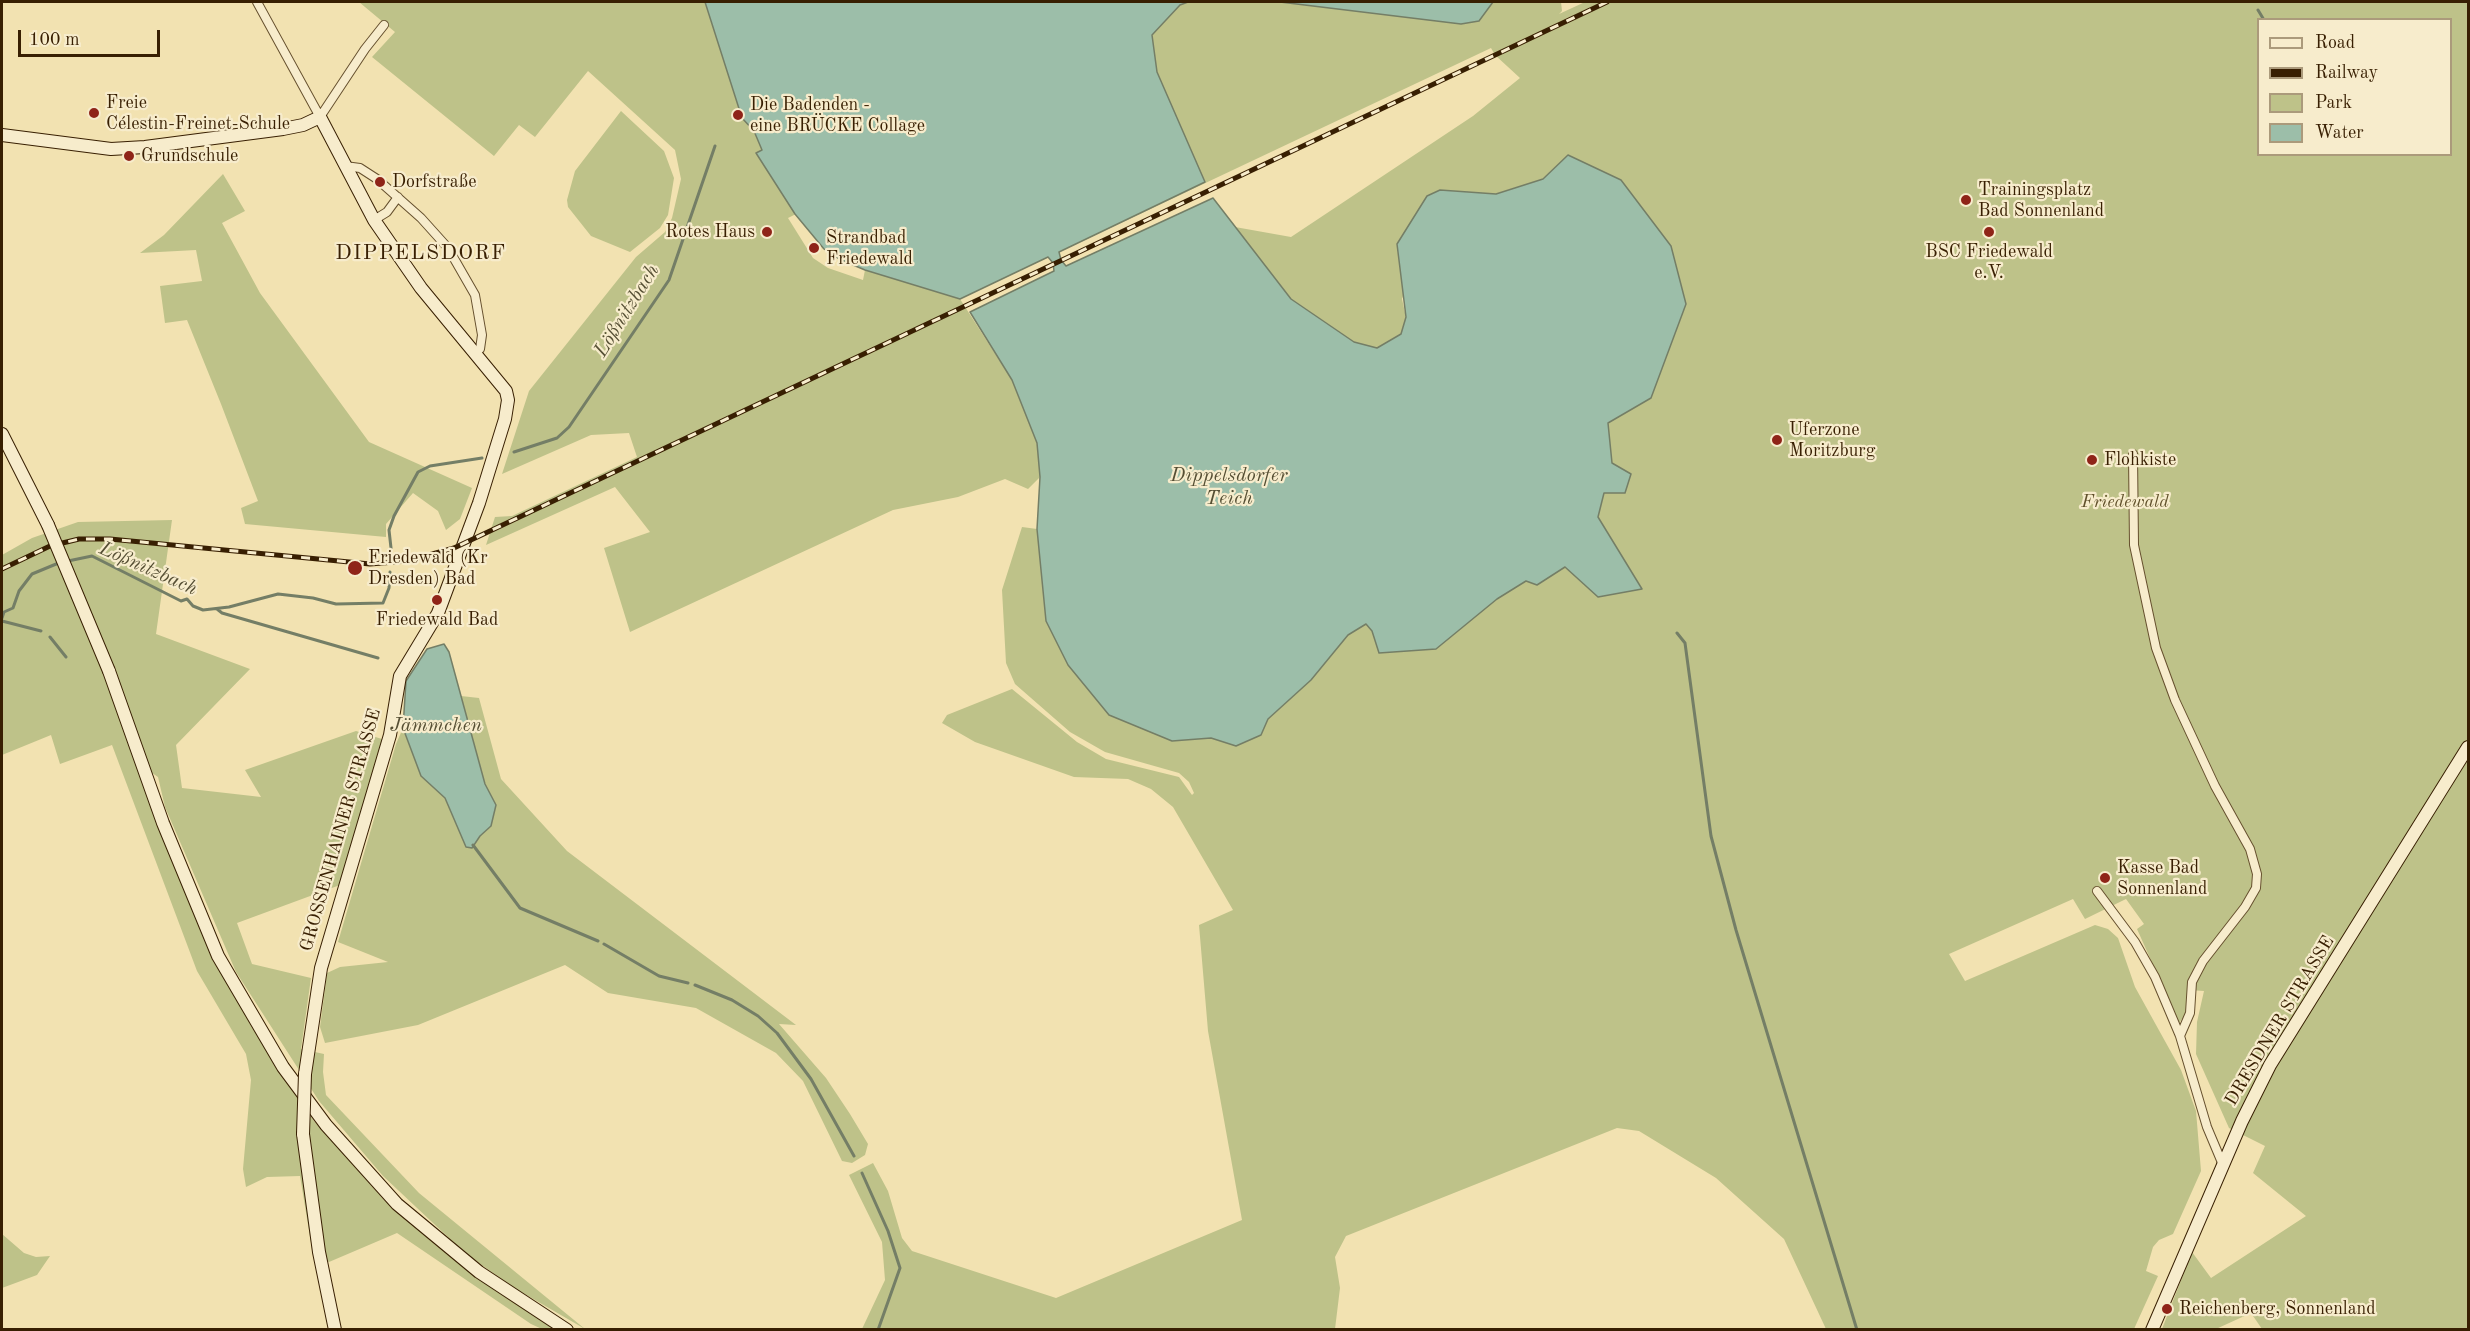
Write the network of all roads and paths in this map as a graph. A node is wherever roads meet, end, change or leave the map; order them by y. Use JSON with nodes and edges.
{"nodes":[{"id":1,"x":257,"y":2,"type":"edge"},
{"id":2,"x":384,"y":25,"type":"dead end"},
{"id":3,"x":320,"y":117,"type":"junction"},
{"id":4,"x":2,"y":135,"type":"edge"},
{"id":5,"x":345,"y":166,"type":"junction"},
{"id":6,"x":398,"y":197,"type":"junction"},
{"id":7,"x":374,"y":220,"type":"junction"},
{"id":8,"x":475,"y":354,"type":"junction"},
{"id":9,"x":2,"y":434,"type":"edge"},
{"id":10,"x":2133,"y":454,"type":"dead end"},
{"id":11,"x":2469,"y":747,"type":"edge"},
{"id":12,"x":2097,"y":891,"type":"dead end"},
{"id":13,"x":2180,"y":1036,"type":"junction"},
{"id":14,"x":2223,"y":1165,"type":"junction"},
{"id":15,"x":335,"y":1329,"type":"edge"},
{"id":16,"x":567,"y":1329,"type":"edge"},
{"id":17,"x":2152,"y":1329,"type":"edge"}],
"edges":[{"from":1,"to":3,"type":"street","name":"GROSSENHAINER STRASSE"},
{"from":2,"to":3,"type":"street"},
{"from":3,"to":4,"type":"main road"},
{"from":3,"to":5,"type":"main road","name":"GROSSENHAINER STRASSE"},
{"from":5,"to":6,"type":"street"},
{"from":5,"to":7,"type":"main road","name":"GROSSENHAINER STRASSE"},
{"from":6,"to":7,"type":"street"},
{"from":6,"to":8,"type":"street"},
{"from":7,"to":8,"type":"main road","name":"GROSSENHAINER STRASSE"},
{"from":8,"to":15,"type":"main road","name":"GROSSENHAINER STRASSE","bridge":true},
{"from":9,"to":16,"type":"main road","bridge":true},
{"from":10,"to":13,"type":"street"},
{"from":11,"to":14,"type":"main road","name":"DRESDNER STRASSE"},
{"from":12,"to":13,"type":"street"},
{"from":13,"to":14,"type":"street"},
{"from":14,"to":17,"type":"main road","name":"DRESDNER STRASSE"}]}
